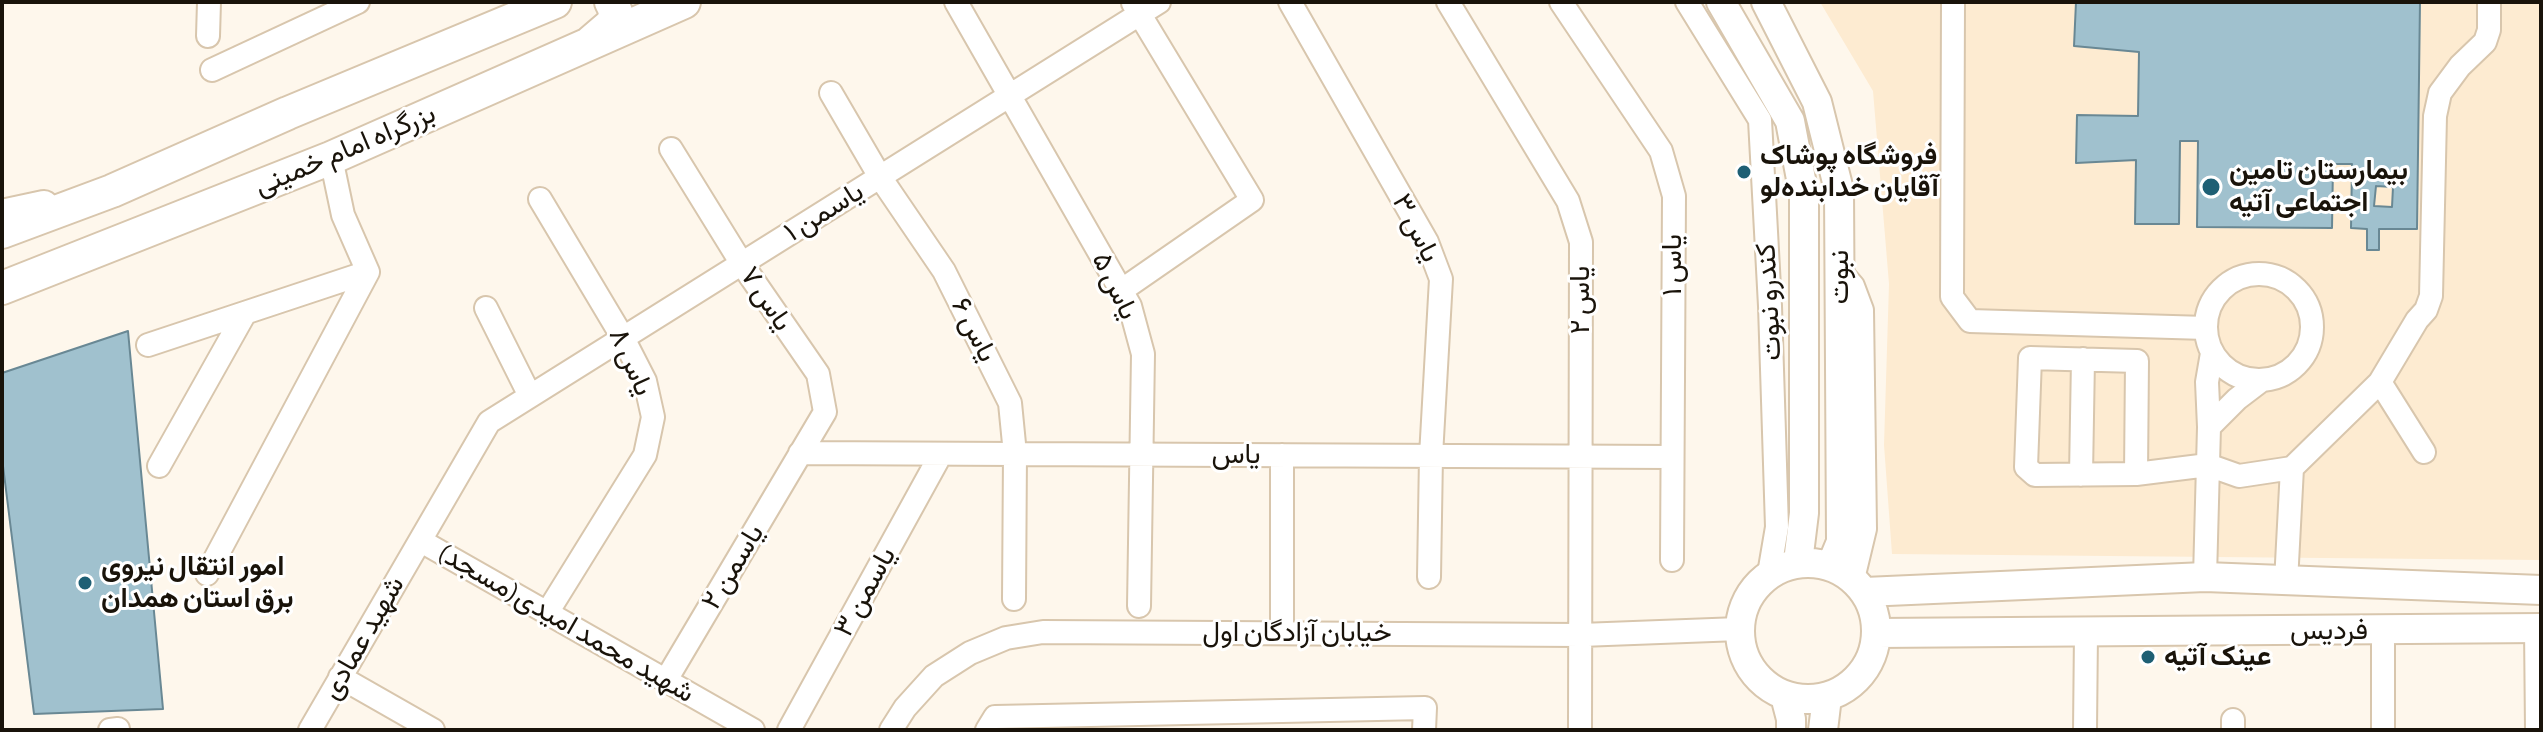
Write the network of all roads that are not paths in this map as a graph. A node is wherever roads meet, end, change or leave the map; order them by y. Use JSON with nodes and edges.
{"nodes":[{"id":1,"x":209,"y":2,"type":"edge"},
{"id":2,"x":358,"y":2,"type":"edge"},
{"id":3,"x":555,"y":2,"type":"edge"},
{"id":4,"x":611,"y":2,"type":"edge"},
{"id":5,"x":633,"y":2,"type":"edge"},
{"id":6,"x":956,"y":2,"type":"edge"},
{"id":7,"x":1159,"y":2,"type":"edge"},
{"id":8,"x":1290,"y":2,"type":"edge"},
{"id":9,"x":1448,"y":2,"type":"edge"},
{"id":10,"x":1561,"y":2,"type":"edge"},
{"id":11,"x":1687,"y":2,"type":"edge"},
{"id":12,"x":1721,"y":2,"type":"edge"},
{"id":13,"x":1766,"y":2,"type":"edge"},
{"id":14,"x":1953,"y":2,"type":"edge"},
{"id":15,"x":2489,"y":2,"type":"edge"},
{"id":16,"x":678,"y":5,"type":"edge"},
{"id":17,"x":1136,"y":8,"type":"edge"},
{"id":18,"x":208,"y":36,"type":"dead end"},
{"id":19,"x":586,"y":46,"type":"junction"},
{"id":20,"x":212,"y":70,"type":"dead end"},
{"id":21,"x":831,"y":93,"type":"dead end"},
{"id":22,"x":1010,"y":95,"type":"junction"},
{"id":23,"x":671,"y":149,"type":"dead end"},
{"id":24,"x":331,"y":158,"type":"junction"},
{"id":25,"x":880,"y":177,"type":"junction"},
{"id":26,"x":112,"y":191,"type":"junction"},
{"id":27,"x":540,"y":199,"type":"dead end"},
{"id":28,"x":2,"y":214,"type":"edge"},
{"id":29,"x":2,"y":232,"type":"edge"},
{"id":30,"x":742,"y":264,"type":"junction"},
{"id":31,"x":368,"y":272,"type":"junction"},
{"id":32,"x":2,"y":288,"type":"edge"},
{"id":33,"x":1122,"y":290,"type":"junction"},
{"id":34,"x":486,"y":308,"type":"dead end"},
{"id":35,"x":245,"y":313,"type":"junction"},
{"id":36,"x":2206,"y":328,"type":"junction"},
{"id":37,"x":623,"y":338,"type":"junction"},
{"id":38,"x":148,"y":345,"type":"dead end"},
{"id":39,"x":2212,"y":353,"type":"junction"},
{"id":40,"x":2083,"y":359,"type":"junction"},
{"id":41,"x":2262,"y":380,"type":"junction"},
{"id":42,"x":2380,"y":382,"type":"junction"},
{"id":43,"x":530,"y":396,"type":"junction"},
{"id":44,"x":489,"y":422,"type":"joint"},
{"id":45,"x":2209,"y":427,"type":"junction"},
{"id":46,"x":2424,"y":452,"type":"dead end"},
{"id":47,"x":800,"y":453,"type":"junction"},
{"id":48,"x":941,"y":454,"type":"junction"},
{"id":49,"x":1015,"y":454,"type":"junction"},
{"id":50,"x":1143,"y":455,"type":"junction"},
{"id":51,"x":1282,"y":455,"type":"junction"},
{"id":52,"x":1431,"y":456,"type":"junction"},
{"id":53,"x":1582,"y":457,"type":"junction"},
{"id":54,"x":1672,"y":457,"type":"junction"},
{"id":55,"x":2208,"y":465,"type":"junction"},
{"id":56,"x":159,"y":466,"type":"dead end"},
{"id":57,"x":2292,"y":468,"type":"junction"},
{"id":58,"x":2136,"y":474,"type":"junction"},
{"id":59,"x":2081,"y":475,"type":"junction"},
{"id":60,"x":421,"y":541,"type":"junction"},
{"id":61,"x":1672,"y":560,"type":"dead end"},
{"id":62,"x":1798,"y":562,"type":"junction"},
{"id":63,"x":207,"y":574,"type":"dead end"},
{"id":64,"x":1769,"y":574,"type":"junction"},
{"id":65,"x":1429,"y":577,"type":"dead end"},
{"id":66,"x":2205,"y":577,"type":"junction"},
{"id":67,"x":1850,"y":579,"type":"junction"},
{"id":68,"x":2286,"y":582,"type":"junction"},
{"id":69,"x":2541,"y":590,"type":"edge"},
{"id":70,"x":1014,"y":599,"type":"dead end"},
{"id":71,"x":1139,"y":606,"type":"dead end"},
{"id":72,"x":547,"y":613,"type":"junction"},
{"id":73,"x":2538,"y":628,"type":"edge"},
{"id":74,"x":1739,"y":629,"type":"junction"},
{"id":75,"x":2086,"y":632,"type":"junction"},
{"id":76,"x":1282,"y":633,"type":"junction"},
{"id":77,"x":1877,"y":633,"type":"junction"},
{"id":78,"x":1581,"y":635,"type":"junction"},
{"id":79,"x":2383,"y":644,"type":"dead end"},
{"id":80,"x":340,"y":677,"type":"junction"},
{"id":81,"x":666,"y":680,"type":"junction"},
{"id":82,"x":1785,"y":696,"type":"junction"},
{"id":83,"x":1827,"y":697,"type":"junction"},
{"id":84,"x":1424,"y":719,"type":"edge"},
{"id":85,"x":1284,"y":721,"type":"edge"},
{"id":86,"x":1148,"y":722,"type":"edge"},
{"id":87,"x":991,"y":724,"type":"edge"},
{"id":88,"x":110,"y":730,"type":"edge"},
{"id":89,"x":117,"y":730,"type":"edge"},
{"id":90,"x":310,"y":730,"type":"edge"},
{"id":91,"x":433,"y":730,"type":"edge"},
{"id":92,"x":753,"y":730,"type":"edge"},
{"id":93,"x":789,"y":730,"type":"edge"},
{"id":94,"x":891,"y":730,"type":"edge"},
{"id":95,"x":1580,"y":730,"type":"edge"},
{"id":96,"x":1791,"y":730,"type":"edge"},
{"id":97,"x":1823,"y":730,"type":"edge"},
{"id":98,"x":2085,"y":730,"type":"edge"},
{"id":99,"x":2383,"y":730,"type":"edge"},
{"id":100,"x":2537,"y":730,"type":"edge"}],
"edges":[{"from":1,"to":18,"type":"street"},
{"from":2,"to":20,"type":"street"},
{"from":3,"to":26,"type":"highway","name":"بزرگراه امام خمینی"},
{"from":4,"to":19,"type":"highway"},
{"from":5,"to":16,"type":"highway"},
{"from":6,"to":22,"type":"street","name":"یاس ۵"},
{"from":7,"to":17,"type":"street","name":"یاسمن ۱"},
{"from":8,"to":52,"type":"street","name":"یاس ۳"},
{"from":9,"to":53,"type":"street","name":"یاس ۲"},
{"from":10,"to":54,"type":"street","name":"یاس ۱"},
{"from":11,"to":64,"type":"street","name":"کندرو نبوت"},
{"from":12,"to":62,"type":"main road","name":"نبوت"},
{"from":13,"to":67,"type":"main road","name":"نبوت"},
{"from":14,"to":36,"type":"street"},
{"from":15,"to":42,"type":"street"},
{"from":16,"to":19,"type":"highway","name":"بزرگراه امام خمینی"},
{"from":17,"to":22,"type":"street","name":"یاسمن ۱"},
{"from":17,"to":33,"type":"street"},
{"from":19,"to":24,"type":"highway","name":"بزرگراه امام خمینی"},
{"from":21,"to":25,"type":"street","name":"یاس ۶"},
{"from":22,"to":25,"type":"street","name":"یاسمن ۱"},
{"from":22,"to":33,"type":"street","name":"یاس ۵"},
{"from":23,"to":30,"type":"street","name":"یاس ۷"},
{"from":24,"to":31,"type":"street"},
{"from":24,"to":32,"type":"highway","name":"بزرگراه امام خمینی"},
{"from":25,"to":30,"type":"street","name":"یاسمن ۱"},
{"from":25,"to":49,"type":"street","name":"یاس ۶"},
{"from":26,"to":28,"type":"main road"},
{"from":26,"to":29,"type":"highway","name":"بزرگراه امام خمینی"},
{"from":27,"to":37,"type":"street","name":"یاس ۸"},
{"from":30,"to":37,"type":"street","name":"یاسمن ۱"},
{"from":30,"to":47,"type":"street","name":"یاس ۷"},
{"from":31,"to":35,"type":"street"},
{"from":31,"to":63,"type":"street"},
{"from":33,"to":50,"type":"street","name":"یاس ۵"},
{"from":34,"to":43,"type":"street"},
{"from":35,"to":38,"type":"street"},
{"from":35,"to":56,"type":"street"},
{"from":36,"to":39,"type":"street"},
{"from":36,"to":41,"type":"street"},
{"from":37,"to":43,"type":"street","name":"یاسمن ۱"},
{"from":37,"to":72,"type":"street","name":"یاس ۸"},
{"from":39,"to":41,"type":"street"},
{"from":39,"to":45,"type":"street"},
{"from":40,"to":58,"type":"street"},
{"from":40,"to":59,"type":"street"},
{"from":40,"to":59,"type":"street"},
{"from":41,"to":45,"type":"street"},
{"from":42,"to":46,"type":"street"},
{"from":42,"to":57,"type":"street"},
{"from":43,"to":44,"type":"street","name":"یاسمن ۱"},
{"from":44,"to":60,"type":"street","name":"شهید عمادی"},
{"from":45,"to":55,"type":"street"},
{"from":47,"to":48,"type":"street","name":"یاس"},
{"from":47,"to":81,"type":"street","name":"یاسمن ۲"},
{"from":48,"to":49,"type":"street","name":"یاس"},
{"from":48,"to":93,"type":"street","name":"یاسمن ۳"},
{"from":49,"to":50,"type":"street","name":"یاس"},
{"from":49,"to":70,"type":"street","name":"یاس ۶"},
{"from":50,"to":51,"type":"street","name":"یاس"},
{"from":50,"to":71,"type":"street","name":"یاس ۵"},
{"from":51,"to":52,"type":"street","name":"یاس"},
{"from":51,"to":76,"type":"street"},
{"from":52,"to":53,"type":"street","name":"یاس"},
{"from":52,"to":65,"type":"street","name":"یاس ۳"},
{"from":53,"to":54,"type":"street","name":"یاس"},
{"from":53,"to":78,"type":"street","name":"یاس ۲"},
{"from":54,"to":61,"type":"street","name":"یاس ۱"},
{"from":55,"to":57,"type":"street"},
{"from":55,"to":58,"type":"street"},
{"from":55,"to":66,"type":"street"},
{"from":57,"to":68,"type":"street"},
{"from":58,"to":59,"type":"street"},
{"from":60,"to":72,"type":"street","name":"(مسجد)شهید محمد امیدی"},
{"from":60,"to":80,"type":"street","name":"شهید عمادی"},
{"from":62,"to":64,"type":"main road"},
{"from":62,"to":67,"type":"main road"},
{"from":64,"to":74,"type":"main road"},
{"from":66,"to":67,"type":"main road"},
{"from":66,"to":68,"type":"main road"},
{"from":67,"to":77,"type":"main road"},
{"from":68,"to":69,"type":"main road"},
{"from":72,"to":81,"type":"street","name":"(مسجد)شهید محمد امیدی"},
{"from":73,"to":75,"type":"main road","name":"فردیس"},
{"from":73,"to":100,"type":"street"},
{"from":74,"to":78,"type":"street","name":"خیابان آزادگان اول"},
{"from":74,"to":82,"type":"main road"},
{"from":75,"to":77,"type":"main road","name":"فردیس"},
{"from":75,"to":98,"type":"street"},
{"from":76,"to":78,"type":"street","name":"خیابان آزادگان اول"},
{"from":76,"to":94,"type":"street","name":"خیابان آزادگان اول"},
{"from":77,"to":83,"type":"main road"},
{"from":78,"to":95,"type":"street","name":"یاس ۲"},
{"from":79,"to":99,"type":"street"},
{"from":80,"to":90,"type":"street","name":"شهید عمادی"},
{"from":80,"to":91,"type":"street"},
{"from":81,"to":92,"type":"street","name":"(مسجد)شهید محمد امیدی"},
{"from":82,"to":83,"type":"main road"},
{"from":82,"to":96,"type":"main road"},
{"from":83,"to":97,"type":"main road"},
{"from":84,"to":85,"type":"street"},
{"from":85,"to":86,"type":"street"},
{"from":86,"to":87,"type":"street"},
{"from":88,"to":89,"type":"street"}]}
